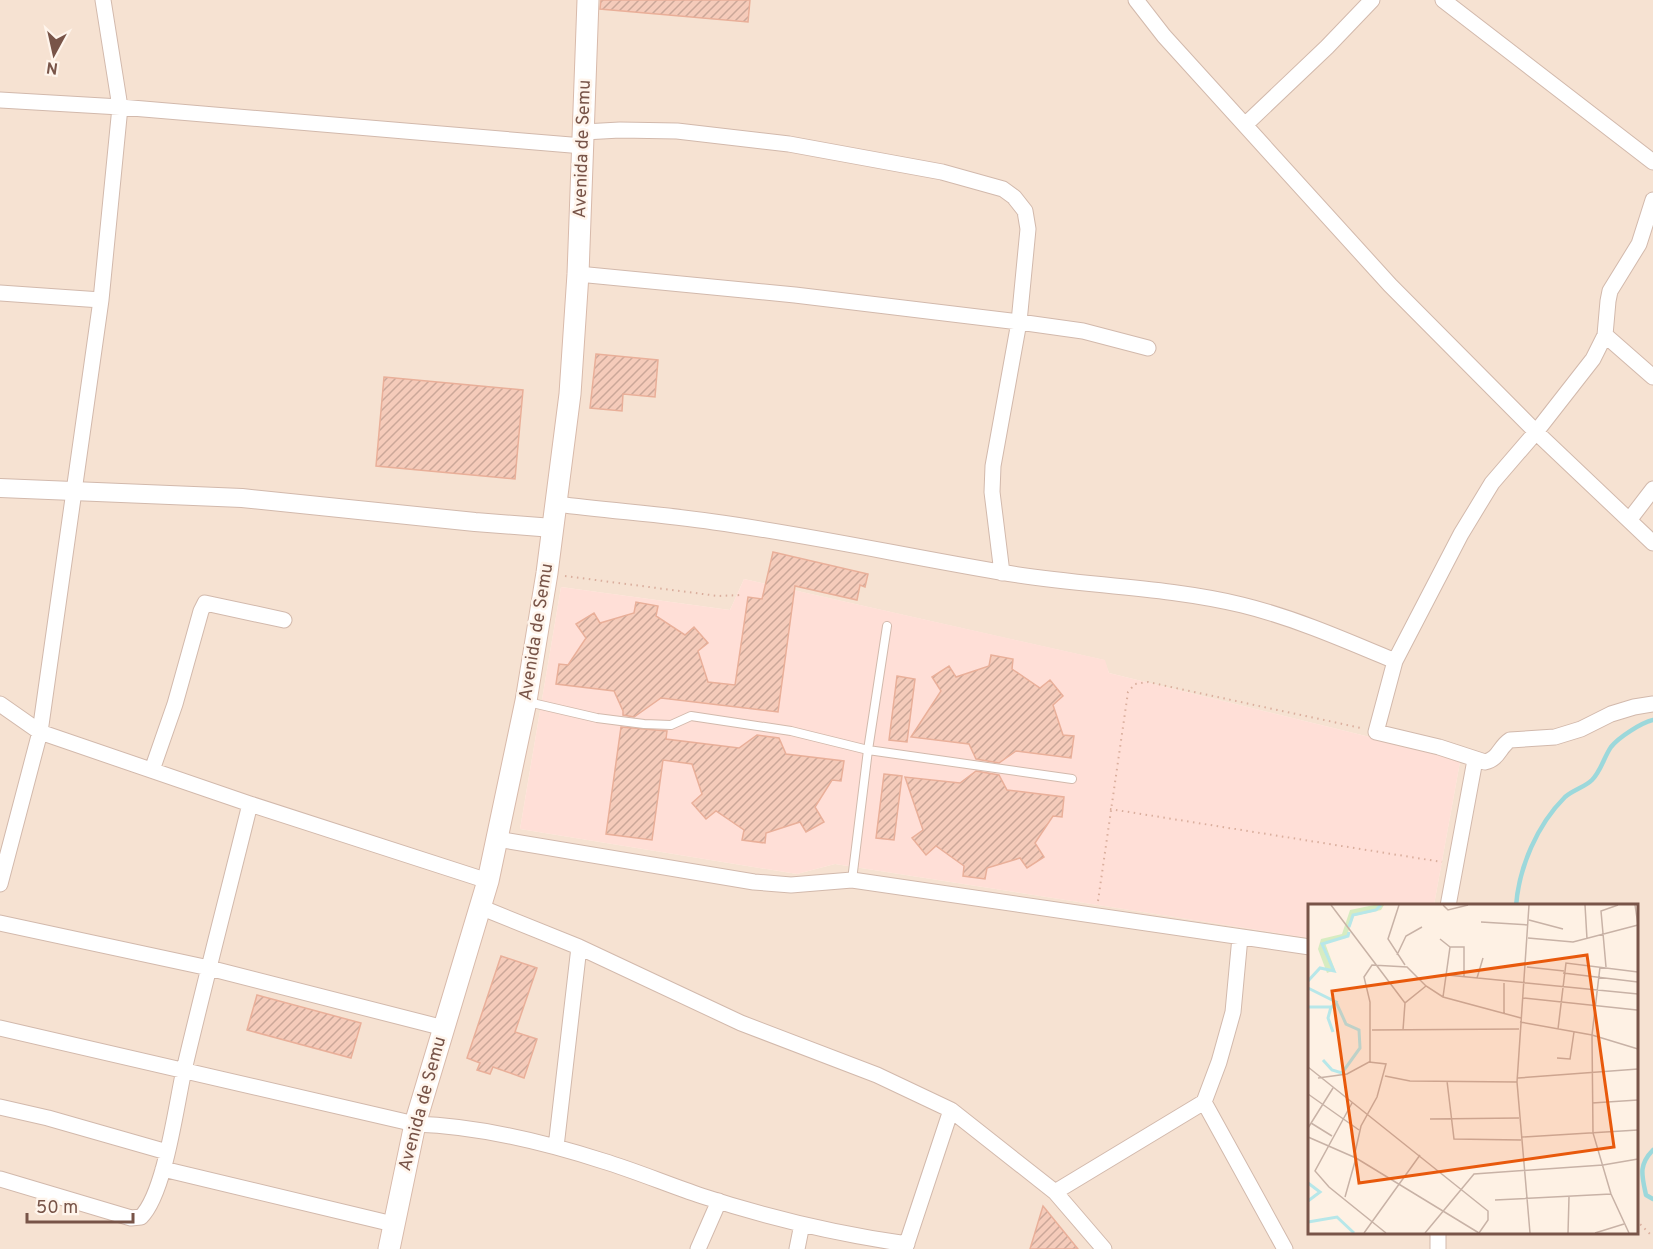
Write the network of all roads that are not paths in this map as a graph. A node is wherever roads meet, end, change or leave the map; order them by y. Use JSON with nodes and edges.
{"nodes":[{"id":1,"x":104,"y":0,"type":"edge"},
{"id":2,"x":588,"y":0,"type":"edge"},
{"id":3,"x":1136,"y":0,"type":"edge"},
{"id":4,"x":1372,"y":0,"type":"edge"},
{"id":5,"x":1443,"y":0,"type":"edge"},
{"id":6,"x":0,"y":100,"type":"edge"},
{"id":7,"x":120,"y":106,"type":"junction"},
{"id":8,"x":1245,"y":125,"type":"junction"},
{"id":9,"x":584,"y":139,"type":"junction"},
{"id":10,"x":1652,"y":158,"type":"edge"},
{"id":11,"x":1653,"y":200,"type":"edge"},
{"id":12,"x":578,"y":274,"type":"junction"},
{"id":13,"x":0,"y":293,"type":"edge"},
{"id":14,"x":101,"y":300,"type":"junction"},
{"id":15,"x":1019,"y":322,"type":"junction"},
{"id":16,"x":1605,"y":335,"type":"junction"},
{"id":17,"x":1148,"y":348,"type":"dead end"},
{"id":18,"x":1653,"y":377,"type":"edge"},
{"id":19,"x":1536,"y":432,"type":"junction"},
{"id":20,"x":0,"y":488,"type":"edge"},
{"id":21,"x":1653,"y":489,"type":"edge"},
{"id":22,"x":74,"y":491,"type":"junction"},
{"id":23,"x":557,"y":504,"type":"junction"},
{"id":24,"x":1630,"y":519,"type":"junction"},
{"id":25,"x":553,"y":528,"type":"junction"},
{"id":26,"x":1653,"y":543,"type":"edge"},
{"id":27,"x":1002,"y":573,"type":"junction"},
{"id":28,"x":284,"y":620,"type":"dead end"},
{"id":29,"x":887,"y":626,"type":"dead end"},
{"id":30,"x":1395,"y":661,"type":"junction"},
{"id":31,"x":526,"y":701,"type":"junction"},
{"id":32,"x":0,"y":704,"type":"edge"},
{"id":33,"x":1653,"y":704,"type":"edge"},
{"id":34,"x":40,"y":732,"type":"junction"},
{"id":35,"x":868,"y":750,"type":"junction"},
{"id":36,"x":1475,"y":760,"type":"junction"},
{"id":37,"x":152,"y":770,"type":"junction"},
{"id":38,"x":1072,"y":778,"type":"dead end"},
{"id":39,"x":250,"y":804,"type":"junction"},
{"id":40,"x":497,"y":839,"type":"junction"},
{"id":41,"x":852,"y":880,"type":"junction"},
{"id":42,"x":488,"y":882,"type":"junction"},
{"id":43,"x":0,"y":884,"type":"edge"},
{"id":44,"x":1448,"y":904,"type":"edge"},
{"id":45,"x":480,"y":907,"type":"junction"},
{"id":46,"x":0,"y":923,"type":"edge"},
{"id":47,"x":1240,"y":937,"type":"junction"},
{"id":48,"x":579,"y":947,"type":"junction"},
{"id":49,"x":1308,"y":947,"type":"edge"},
{"id":50,"x":209,"y":968,"type":"junction"},
{"id":51,"x":0,"y":1028,"type":"edge"},
{"id":52,"x":444,"y":1028,"type":"junction"},
{"id":53,"x":184,"y":1071,"type":"junction"},
{"id":54,"x":1204,"y":1102,"type":"junction"},
{"id":55,"x":0,"y":1107,"type":"edge"},
{"id":56,"x":951,"y":1110,"type":"junction"},
{"id":57,"x":415,"y":1124,"type":"junction"},
{"id":58,"x":556,"y":1147,"type":"junction"},
{"id":59,"x":167,"y":1152,"type":"junction"},
{"id":60,"x":163,"y":1169,"type":"junction"},
{"id":61,"x":0,"y":1179,"type":"edge"},
{"id":62,"x":1055,"y":1192,"type":"junction"},
{"id":63,"x":719,"y":1201,"type":"junction"},
{"id":64,"x":393,"y":1224,"type":"junction"},
{"id":65,"x":802,"y":1224,"type":"junction"},
{"id":66,"x":906,"y":1246,"type":"edge"},
{"id":67,"x":389,"y":1249,"type":"edge"},
{"id":68,"x":698,"y":1249,"type":"edge"},
{"id":69,"x":797,"y":1249,"type":"edge"},
{"id":70,"x":1104,"y":1249,"type":"edge"},
{"id":71,"x":1285,"y":1249,"type":"edge"}],
"edges":[{"from":1,"to":7,"type":"street"},
{"from":2,"to":9,"type":"main road","name":"Avenida de Semu"},
{"from":3,"to":8,"type":"street"},
{"from":4,"to":8,"type":"street"},
{"from":5,"to":10,"type":"street"},
{"from":6,"to":7,"type":"street"},
{"from":7,"to":9,"type":"street"},
{"from":7,"to":14,"type":"street"},
{"from":8,"to":19,"type":"street"},
{"from":9,"to":12,"type":"main road","name":"Avenida de Semu"},
{"from":9,"to":15,"type":"street"},
{"from":11,"to":16,"type":"street"},
{"from":12,"to":15,"type":"street"},
{"from":12,"to":23,"type":"main road","name":"Avenida de Semu"},
{"from":13,"to":14,"type":"street"},
{"from":14,"to":22,"type":"street"},
{"from":15,"to":17,"type":"street"},
{"from":15,"to":27,"type":"street"},
{"from":16,"to":18,"type":"street"},
{"from":16,"to":19,"type":"street"},
{"from":19,"to":24,"type":"street"},
{"from":19,"to":30,"type":"street"},
{"from":20,"to":22,"type":"street"},
{"from":21,"to":24,"type":"street"},
{"from":22,"to":25,"type":"street"},
{"from":22,"to":34,"type":"street"},
{"from":23,"to":25,"type":"main road","name":"Avenida de Semu"},
{"from":23,"to":27,"type":"street"},
{"from":24,"to":26,"type":"street"},
{"from":25,"to":31,"type":"main road","name":"Avenida de Semu"},
{"from":27,"to":30,"type":"street"},
{"from":28,"to":37,"type":"street"},
{"from":29,"to":35,"type":"lane"},
{"from":30,"to":36,"type":"street"},
{"from":31,"to":35,"type":"lane"},
{"from":31,"to":40,"type":"main road","name":"Avenida de Semu"},
{"from":32,"to":34,"type":"street"},
{"from":33,"to":36,"type":"street"},
{"from":34,"to":37,"type":"street"},
{"from":34,"to":43,"type":"street"},
{"from":35,"to":38,"type":"lane"},
{"from":35,"to":41,"type":"lane"},
{"from":36,"to":44,"type":"street"},
{"from":37,"to":39,"type":"street"},
{"from":39,"to":42,"type":"street"},
{"from":39,"to":50,"type":"street"},
{"from":40,"to":41,"type":"street"},
{"from":40,"to":42,"type":"main road","name":"Avenida de Semu"},
{"from":41,"to":47,"type":"street"},
{"from":42,"to":45,"type":"main road","name":"Avenida de Semu"},
{"from":45,"to":48,"type":"street"},
{"from":45,"to":52,"type":"main road","name":"Avenida de Semu"},
{"from":46,"to":50,"type":"street"},
{"from":47,"to":49,"type":"street"},
{"from":47,"to":54,"type":"street"},
{"from":48,"to":56,"type":"street"},
{"from":48,"to":58,"type":"street"},
{"from":50,"to":52,"type":"street"},
{"from":50,"to":53,"type":"street"},
{"from":51,"to":53,"type":"street"},
{"from":52,"to":57,"type":"main road","name":"Avenida de Semu"},
{"from":53,"to":57,"type":"street"},
{"from":53,"to":59,"type":"street"},
{"from":54,"to":62,"type":"street"},
{"from":54,"to":71,"type":"street"},
{"from":55,"to":59,"type":"street"},
{"from":56,"to":62,"type":"street"},
{"from":56,"to":66,"type":"street"},
{"from":57,"to":58,"type":"street"},
{"from":57,"to":64,"type":"main road","name":"Avenida de Semu"},
{"from":58,"to":63,"type":"street"},
{"from":59,"to":60,"type":"street"},
{"from":60,"to":61,"type":"street"},
{"from":60,"to":64,"type":"street"},
{"from":62,"to":70,"type":"street"},
{"from":63,"to":65,"type":"street"},
{"from":63,"to":68,"type":"street"},
{"from":64,"to":67,"type":"main road","name":"Avenida de Semu"},
{"from":65,"to":66,"type":"street"},
{"from":65,"to":69,"type":"street"}]}
